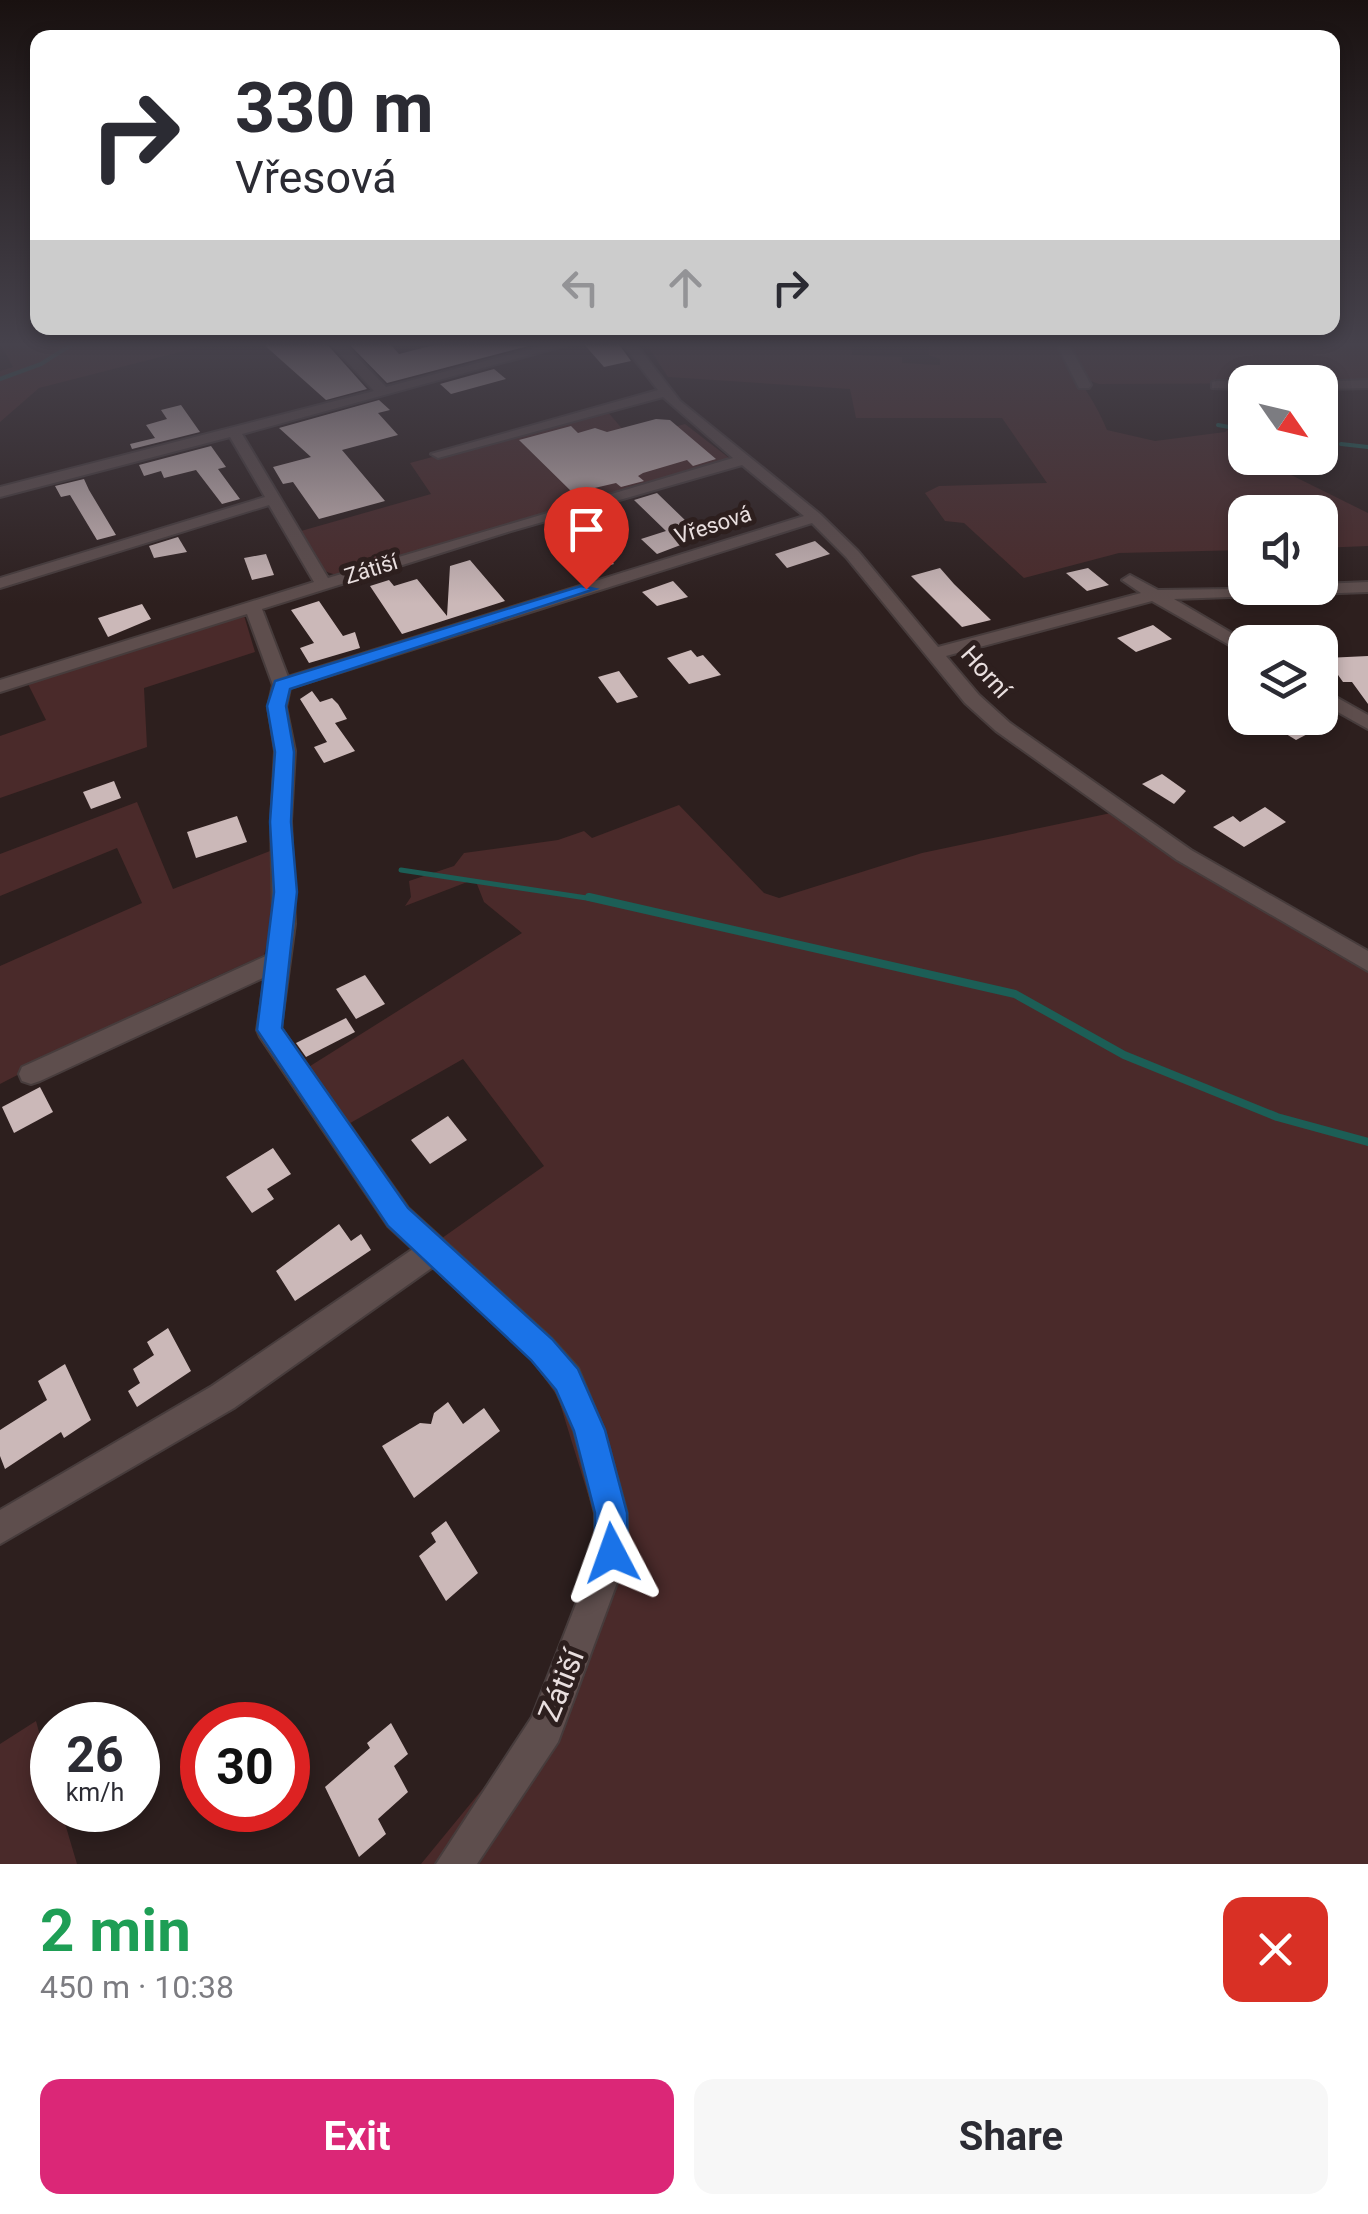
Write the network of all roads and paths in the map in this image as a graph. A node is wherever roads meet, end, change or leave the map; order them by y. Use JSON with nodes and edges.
{"nodes":[{"id":1,"x":241,"y":430,"type":"edge"},
{"id":2,"x":526,"y":430,"type":"edge"},
{"id":3,"x":710,"y":430,"type":"edge"},
{"id":4,"x":234,"y":432,"type":"junction"},
{"id":5,"x":438,"y":454,"type":"dead end"},
{"id":6,"x":744,"y":460,"type":"junction"},
{"id":7,"x":0,"y":492,"type":"edge"},
{"id":8,"x":270,"y":500,"type":"junction"},
{"id":9,"x":815,"y":517,"type":"junction"},
{"id":10,"x":1130,"y":580,"type":"dead end"},
{"id":11,"x":0,"y":583,"type":"edge"},
{"id":12,"x":323,"y":584,"type":"junction"},
{"id":13,"x":1368,"y":587,"type":"edge"},
{"id":14,"x":1154,"y":595,"type":"junction"},
{"id":15,"x":254,"y":606,"type":"junction"},
{"id":16,"x":1228,"y":639,"type":"edge"},
{"id":17,"x":936,"y":653,"type":"junction"},
{"id":18,"x":0,"y":686,"type":"edge"},
{"id":19,"x":282,"y":686,"type":"junction"},
{"id":20,"x":1338,"y":704,"type":"edge"},
{"id":21,"x":1368,"y":707,"type":"edge"},
{"id":22,"x":1344,"y":708,"type":"junction"},
{"id":23,"x":1368,"y":722,"type":"edge"},
{"id":24,"x":276,"y":962,"type":"junction"},
{"id":25,"x":1368,"y":962,"type":"edge"},
{"id":26,"x":31,"y":1074,"type":"dead end"},
{"id":27,"x":434,"y":1250,"type":"junction"},
{"id":28,"x":0,"y":1528,"type":"edge"},
{"id":29,"x":454,"y":1864,"type":"edge"}],
"edges":[{"from":1,"to":4,"type":"street"},
{"from":2,"to":5,"type":"street"},
{"from":3,"to":6,"type":"street","name":"Horní"},
{"from":4,"to":7,"type":"street"},
{"from":4,"to":8,"type":"street"},
{"from":6,"to":9,"type":"street","name":"Horní"},
{"from":6,"to":12,"type":"street","name":"Zátiší"},
{"from":8,"to":11,"type":"street"},
{"from":8,"to":12,"type":"street"},
{"from":9,"to":17,"type":"street","name":"Horní"},
{"from":9,"to":19,"type":"street","name":"Vřesová"},
{"from":10,"to":14,"type":"street"},
{"from":12,"to":15,"type":"street","name":"Zátiší"},
{"from":13,"to":14,"type":"street"},
{"from":14,"to":16,"type":"street"},
{"from":14,"to":17,"type":"street"},
{"from":15,"to":18,"type":"street","name":"Zátiší"},
{"from":15,"to":19,"type":"street","name":"Zátiší"},
{"from":17,"to":25,"type":"street","name":"Horní"},
{"from":19,"to":24,"type":"street","name":"Zátiší"},
{"from":20,"to":22,"type":"street"},
{"from":21,"to":22,"type":"street"},
{"from":22,"to":23,"type":"street"},
{"from":24,"to":26,"type":"street"},
{"from":24,"to":27,"type":"street","name":"Zátiší"},
{"from":27,"to":28,"type":"street"},
{"from":27,"to":29,"type":"street","name":"Zátiší"}]}
